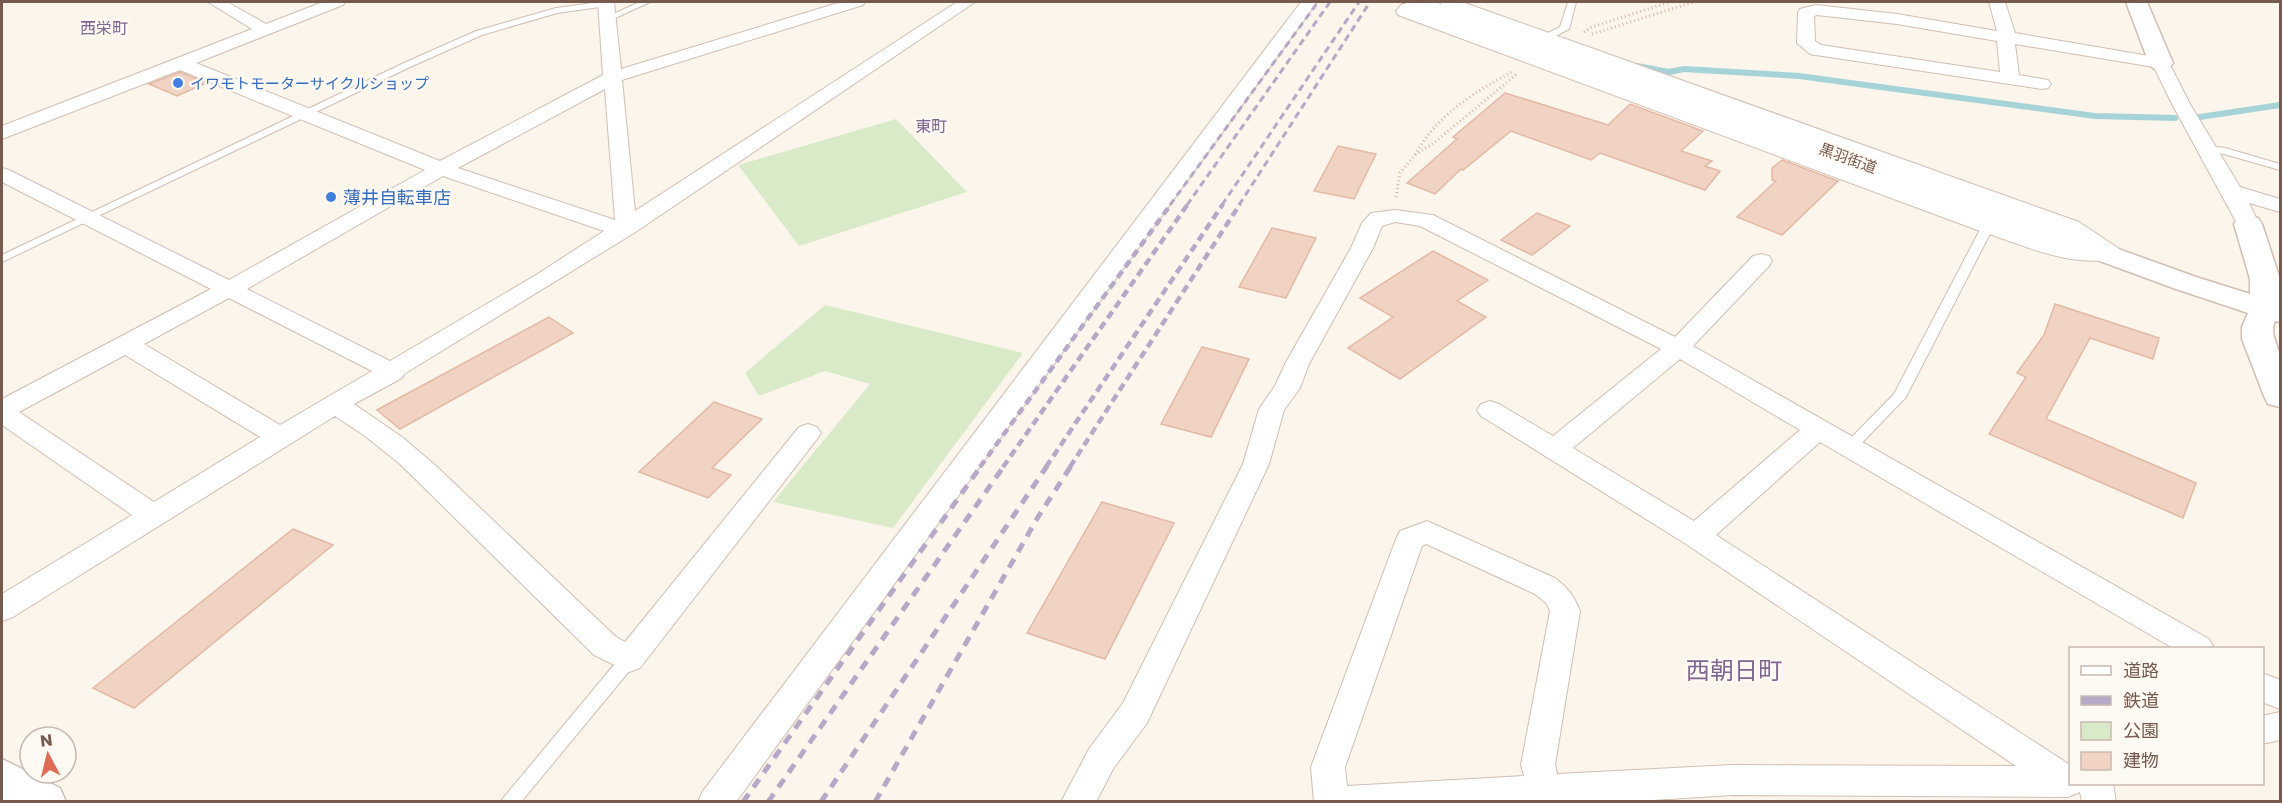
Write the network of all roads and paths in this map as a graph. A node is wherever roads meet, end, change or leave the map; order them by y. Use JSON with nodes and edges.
{"nodes":[{"id":1,"x":216,"y":2,"type":"edge"},
{"id":2,"x":337,"y":2,"type":"edge"},
{"id":3,"x":646,"y":2,"type":"edge"},
{"id":4,"x":857,"y":2,"type":"edge"},
{"id":5,"x":967,"y":2,"type":"edge"},
{"id":6,"x":1309,"y":2,"type":"edge"},
{"id":7,"x":1448,"y":2,"type":"edge"},
{"id":8,"x":1572,"y":2,"type":"edge"},
{"id":9,"x":1670,"y":2,"type":"edge"},
{"id":10,"x":1694,"y":2,"type":"edge"},
{"id":11,"x":1997,"y":2,"type":"edge"},
{"id":12,"x":2136,"y":2,"type":"edge"},
{"id":13,"x":1412,"y":5,"type":"edge"},
{"id":14,"x":607,"y":7,"type":"edge"},
{"id":15,"x":265,"y":30,"type":"junction"},
{"id":16,"x":1578,"y":36,"type":"dead end"},
{"id":17,"x":1587,"y":36,"type":"dead end"},
{"id":18,"x":1547,"y":37,"type":"junction"},
{"id":19,"x":2005,"y":38,"type":"junction"},
{"id":20,"x":179,"y":63,"type":"junction"},
{"id":21,"x":2161,"y":63,"type":"junction"},
{"id":22,"x":614,"y":77,"type":"junction"},
{"id":23,"x":2010,"y":79,"type":"junction"},
{"id":24,"x":2042,"y":84,"type":"dead end"},
{"id":25,"x":306,"y":114,"type":"junction"},
{"id":26,"x":2,"y":134,"type":"edge"},
{"id":27,"x":2206,"y":149,"type":"junction"},
{"id":28,"x":1415,"y":155,"type":"junction"},
{"id":29,"x":2280,"y":167,"type":"edge"},
{"id":30,"x":441,"y":169,"type":"junction"},
{"id":31,"x":2,"y":174,"type":"edge"},
{"id":32,"x":2235,"y":192,"type":"junction"},
{"id":33,"x":2280,"y":206,"type":"edge"},
{"id":34,"x":1395,"y":207,"type":"dead end"},
{"id":35,"x":87,"y":218,"type":"junction"},
{"id":36,"x":2248,"y":224,"type":"joint"},
{"id":37,"x":1988,"y":225,"type":"junction"},
{"id":38,"x":626,"y":228,"type":"junction"},
{"id":39,"x":2110,"y":253,"type":"junction"},
{"id":40,"x":2,"y":259,"type":"edge"},
{"id":41,"x":1761,"y":261,"type":"dead end"},
{"id":42,"x":229,"y":289,"type":"junction"},
{"id":43,"x":2273,"y":310,"type":"edge"},
{"id":44,"x":125,"y":344,"type":"junction"},
{"id":45,"x":1678,"y":348,"type":"junction"},
{"id":46,"x":393,"y":372,"type":"junction"},
{"id":47,"x":2280,"y":396,"type":"edge"},
{"id":48,"x":335,"y":405,"type":"junction"},
{"id":49,"x":1490,"y":410,"type":"dead end"},
{"id":50,"x":2,"y":412,"type":"edge"},
{"id":51,"x":1818,"y":429,"type":"junction"},
{"id":52,"x":808,"y":433,"type":"dead end"},
{"id":53,"x":280,"y":437,"type":"junction"},
{"id":54,"x":1850,"y":447,"type":"junction"},
{"id":55,"x":1555,"y":449,"type":"junction"},
{"id":56,"x":154,"y":516,"type":"junction"},
{"id":57,"x":1696,"y":536,"type":"junction"},
{"id":58,"x":2,"y":609,"type":"edge"},
{"id":59,"x":2196,"y":647,"type":"edge"},
{"id":60,"x":629,"y":659,"type":"junction"},
{"id":61,"x":2264,"y":687,"type":"edge"},
{"id":62,"x":2280,"y":696,"type":"edge"},
{"id":63,"x":2280,"y":726,"type":"edge"},
{"id":64,"x":2264,"y":730,"type":"edge"},
{"id":65,"x":2069,"y":776,"type":"edge"},
{"id":66,"x":2,"y":779,"type":"edge"},
{"id":67,"x":2069,"y":782,"type":"edge"},
{"id":68,"x":2081,"y":785,"type":"edge"},
{"id":69,"x":1544,"y":791,"type":"junction"},
{"id":70,"x":1643,"y":794,"type":"edge"},
{"id":71,"x":1502,"y":798,"type":"edge"},
{"id":72,"x":1085,"y":799,"type":"edge"},
{"id":73,"x":44,"y":801,"type":"edge"},
{"id":74,"x":509,"y":801,"type":"edge"},
{"id":75,"x":715,"y":801,"type":"edge"},
{"id":76,"x":1333,"y":801,"type":"edge"},
{"id":77,"x":2099,"y":801,"type":"edge"}],
"edges":[{"from":1,"to":15,"type":"street"},
{"from":2,"to":15,"type":"street"},
{"from":3,"to":14,"type":"lane"},
{"from":4,"to":22,"type":"street"},
{"from":5,"to":38,"type":"street"},
{"from":6,"to":75,"type":"street"},
{"from":7,"to":18,"type":"street"},
{"from":8,"to":18,"type":"lane"},
{"from":9,"to":16,"type":"path"},
{"from":10,"to":17,"type":"path"},
{"from":11,"to":19,"type":"street"},
{"from":12,"to":21,"type":"street"},
{"from":13,"to":37,"type":"street"},
{"from":13,"to":39,"type":"street","name":"黒羽街道"},
{"from":14,"to":22,"type":"street"},
{"from":14,"to":25,"type":"lane"},
{"from":15,"to":20,"type":"street"},
{"from":18,"to":39,"type":"street"},
{"from":19,"to":21,"type":"street"},
{"from":19,"to":23,"type":"street"},
{"from":19,"to":23,"type":"street"},
{"from":20,"to":25,"type":"street"},
{"from":20,"to":26,"type":"street"},
{"from":21,"to":27,"type":"street"},
{"from":22,"to":30,"type":"street"},
{"from":22,"to":38,"type":"street"},
{"from":23,"to":24,"type":"street"},
{"from":25,"to":30,"type":"street"},
{"from":25,"to":35,"type":"lane"},
{"from":27,"to":29,"type":"lane"},
{"from":27,"to":32,"type":"street"},
{"from":28,"to":28,"type":"path"},
{"from":28,"to":34,"type":"path"},
{"from":30,"to":38,"type":"street"},
{"from":30,"to":42,"type":"street"},
{"from":31,"to":35,"type":"street"},
{"from":32,"to":33,"type":"street"},
{"from":32,"to":36,"type":"street"},
{"from":35,"to":40,"type":"lane"},
{"from":35,"to":42,"type":"street"},
{"from":36,"to":43,"type":"street"},
{"from":37,"to":39,"type":"street"},
{"from":37,"to":54,"type":"lane"},
{"from":38,"to":46,"type":"street"},
{"from":39,"to":43,"type":"street","name":"黒羽街道"},
{"from":41,"to":45,"type":"street"},
{"from":42,"to":44,"type":"street"},
{"from":42,"to":46,"type":"street"},
{"from":43,"to":47,"type":"street"},
{"from":44,"to":50,"type":"street"},
{"from":44,"to":53,"type":"street"},
{"from":45,"to":51,"type":"street"},
{"from":45,"to":55,"type":"street"},
{"from":45,"to":72,"type":"street"},
{"from":46,"to":48,"type":"street"},
{"from":48,"to":53,"type":"street"},
{"from":48,"to":60,"type":"street"},
{"from":49,"to":55,"type":"street"},
{"from":50,"to":56,"type":"street"},
{"from":51,"to":54,"type":"street"},
{"from":51,"to":57,"type":"street"},
{"from":52,"to":60,"type":"street"},
{"from":53,"to":56,"type":"street"},
{"from":54,"to":59,"type":"street"},
{"from":55,"to":57,"type":"street"},
{"from":56,"to":58,"type":"street"},
{"from":57,"to":65,"type":"street"},
{"from":60,"to":74,"type":"lane"},
{"from":61,"to":62,"type":"street"},
{"from":63,"to":64,"type":"street"},
{"from":66,"to":73,"type":"street"},
{"from":67,"to":70,"type":"street"},
{"from":68,"to":77,"type":"street"},
{"from":69,"to":70,"type":"street"},
{"from":69,"to":71,"type":"street"},
{"from":69,"to":76,"type":"street"},
{"from":71,"to":76,"type":"street"}]}
